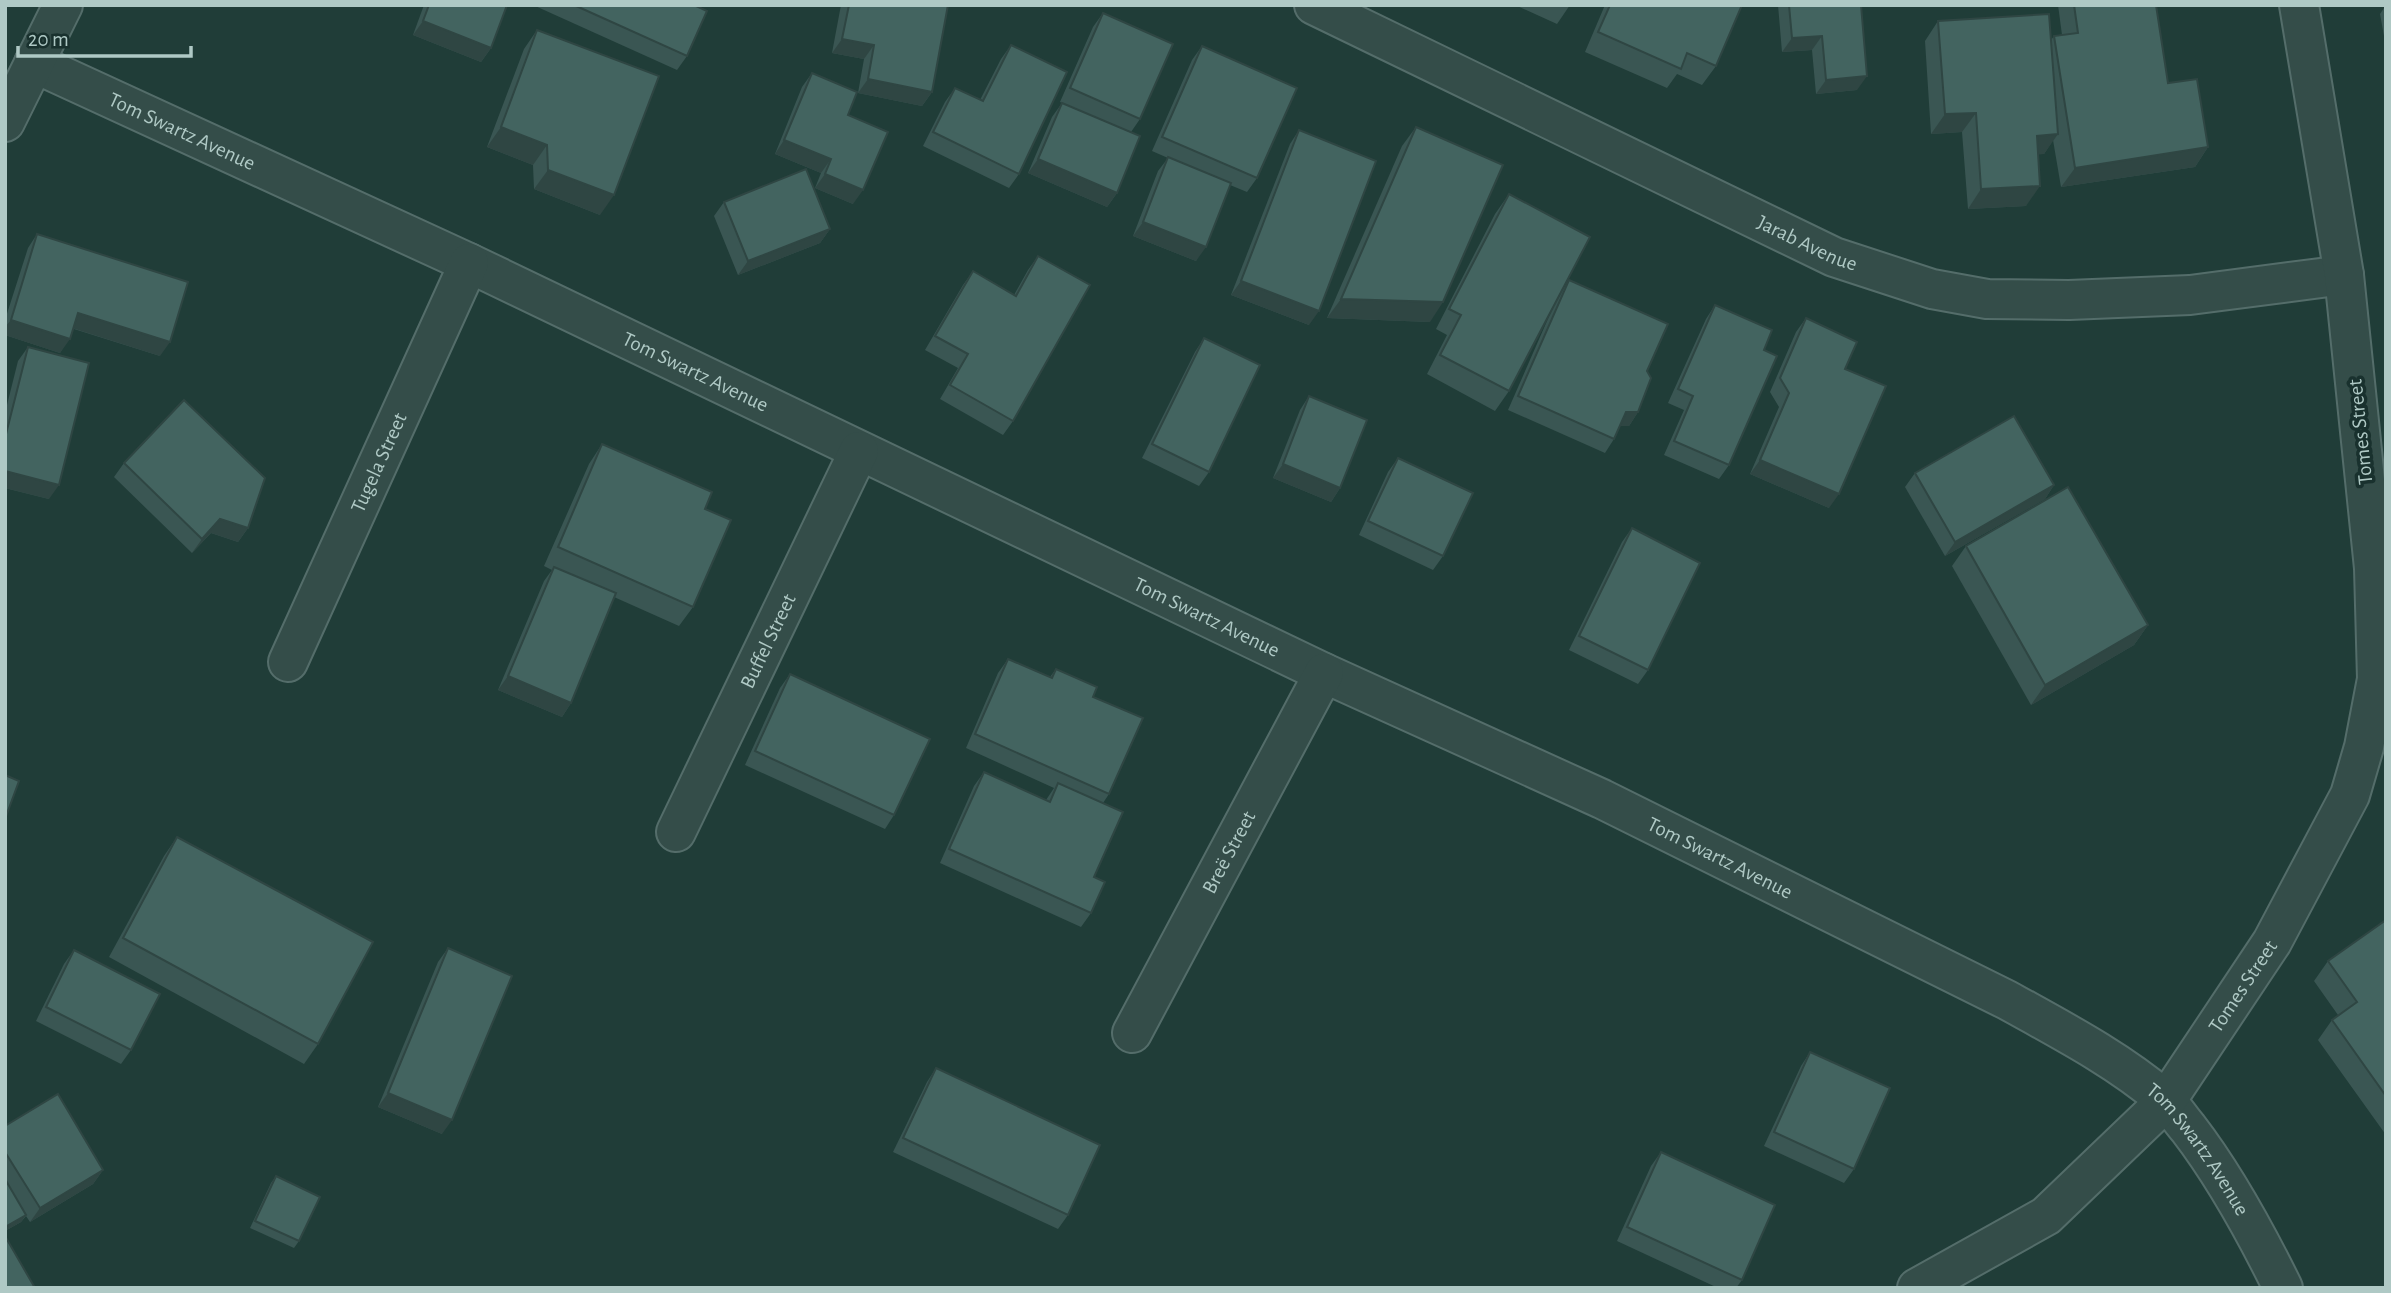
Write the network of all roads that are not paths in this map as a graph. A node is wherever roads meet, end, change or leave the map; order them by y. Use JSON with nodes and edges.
{"nodes":[{"id":1,"x":63,"y":5,"type":"edge"},
{"id":2,"x":1314,"y":5,"type":"edge"},
{"id":3,"x":2299,"y":5,"type":"edge"},
{"id":4,"x":34,"y":63,"type":"junction"},
{"id":5,"x":5,"y":122,"type":"edge"},
{"id":6,"x":469,"y":263,"type":"junction"},
{"id":7,"x":2344,"y":275,"type":"junction"},
{"id":8,"x":859,"y":451,"type":"junction"},
{"id":9,"x":288,"y":662,"type":"dead end"},
{"id":10,"x":1324,"y":673,"type":"junction"},
{"id":11,"x":676,"y":832,"type":"dead end"},
{"id":12,"x":1132,"y":1033,"type":"dead end"},
{"id":13,"x":2166,"y":1101,"type":"junction"},
{"id":14,"x":1917,"y":1288,"type":"edge"},
{"id":15,"x":2283,"y":1288,"type":"edge"}],
"edges":[{"from":1,"to":4,"type":"street"},
{"from":2,"to":7,"type":"street","name":"Jarab Avenue"},
{"from":3,"to":7,"type":"street","name":"Tomes Street"},
{"from":4,"to":5,"type":"street"},
{"from":4,"to":6,"type":"street","name":"Tom Swartz Avenue"},
{"from":6,"to":8,"type":"street","name":"Tom Swartz Avenue"},
{"from":6,"to":9,"type":"street","name":"Tugela Street"},
{"from":7,"to":13,"type":"street","name":"Tomes Street"},
{"from":8,"to":10,"type":"street","name":"Tom Swartz Avenue"},
{"from":8,"to":11,"type":"street","name":"Buffel Street"},
{"from":10,"to":12,"type":"street","name":"Breë Street"},
{"from":10,"to":13,"type":"street","name":"Tom Swartz Avenue"},
{"from":13,"to":14,"type":"street","name":"Tomes Street"},
{"from":13,"to":15,"type":"street","name":"Tom Swartz Avenue"}]}
